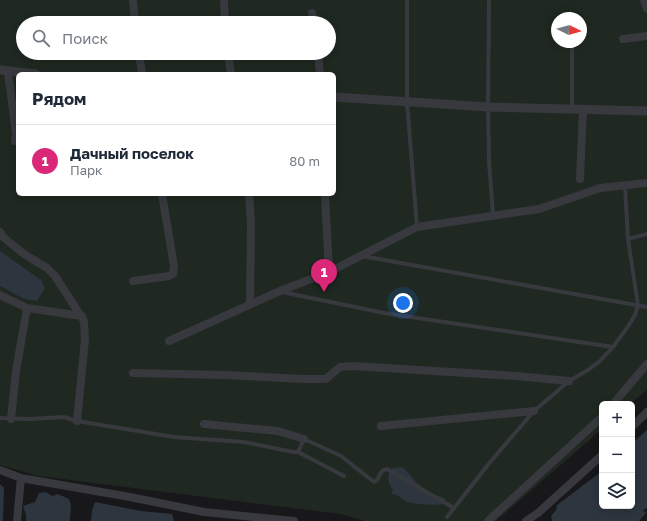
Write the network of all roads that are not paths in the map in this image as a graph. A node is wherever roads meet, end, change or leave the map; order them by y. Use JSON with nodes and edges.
{"nodes":[{"id":1,"x":133,"y":0,"type":"edge"},
{"id":2,"x":224,"y":0,"type":"edge"},
{"id":3,"x":489,"y":0,"type":"edge"},
{"id":4,"x":644,"y":0,"type":"edge"},
{"id":5,"x":407,"y":1,"type":"dead end"},
{"id":6,"x":647,"y":9,"type":"edge"},
{"id":7,"x":312,"y":13,"type":"dead end"},
{"id":8,"x":134,"y":16,"type":"edge"},
{"id":9,"x":225,"y":16,"type":"edge"},
{"id":10,"x":313,"y":16,"type":"edge"},
{"id":11,"x":647,"y":36,"type":"edge"},
{"id":12,"x":623,"y":39,"type":"dead end"},
{"id":13,"x":572,"y":48,"type":"edge"},
{"id":14,"x":141,"y":60,"type":"edge"},
{"id":15,"x":229,"y":60,"type":"edge"},
{"id":16,"x":319,"y":60,"type":"edge"},
{"id":17,"x":4,"y":71,"type":"edge"},
{"id":18,"x":16,"y":72,"type":"edge"},
{"id":19,"x":142,"y":72,"type":"edge"},
{"id":20,"x":231,"y":72,"type":"edge"},
{"id":21,"x":320,"y":72,"type":"edge"},
{"id":22,"x":336,"y":97,"type":"edge"},
{"id":23,"x":407,"y":102,"type":"junction"},
{"id":24,"x":488,"y":107,"type":"junction"},
{"id":25,"x":572,"y":110,"type":"junction"},
{"id":26,"x":583,"y":110,"type":"junction"},
{"id":27,"x":647,"y":111,"type":"edge"},
{"id":28,"x":15,"y":141,"type":"dead end"},
{"id":29,"x":580,"y":179,"type":"dead end"},
{"id":30,"x":647,"y":183,"type":"edge"},
{"id":31,"x":625,"y":185,"type":"junction"},
{"id":32,"x":162,"y":196,"type":"edge"},
{"id":33,"x":249,"y":196,"type":"edge"},
{"id":34,"x":325,"y":196,"type":"edge"},
{"id":35,"x":493,"y":216,"type":"junction"},
{"id":36,"x":418,"y":227,"type":"junction"},
{"id":37,"x":0,"y":232,"type":"edge"},
{"id":38,"x":647,"y":234,"type":"edge"},
{"id":39,"x":628,"y":239,"type":"junction"},
{"id":40,"x":362,"y":256,"type":"junction"},
{"id":41,"x":329,"y":272,"type":"junction"},
{"id":42,"x":133,"y":281,"type":"dead end"},
{"id":43,"x":280,"y":291,"type":"junction"},
{"id":44,"x":0,"y":295,"type":"edge"},
{"id":45,"x":250,"y":304,"type":"junction"},
{"id":46,"x":638,"y":304,"type":"junction"},
{"id":47,"x":647,"y":307,"type":"edge"},
{"id":48,"x":27,"y":308,"type":"junction"},
{"id":49,"x":82,"y":316,"type":"junction"},
{"id":50,"x":169,"y":341,"type":"dead end"},
{"id":51,"x":613,"y":348,"type":"junction"},
{"id":52,"x":647,"y":364,"type":"edge"},
{"id":53,"x":133,"y":373,"type":"dead end"},
{"id":54,"x":569,"y":381,"type":"junction"},
{"id":55,"x":616,"y":401,"type":"edge"},
{"id":56,"x":534,"y":411,"type":"junction"},
{"id":57,"x":647,"y":412,"type":"edge"},
{"id":58,"x":0,"y":418,"type":"edge"},
{"id":59,"x":11,"y":419,"type":"junction"},
{"id":60,"x":599,"y":420,"type":"edge"},
{"id":61,"x":77,"y":421,"type":"junction"},
{"id":62,"x":204,"y":424,"type":"dead end"},
{"id":63,"x":635,"y":424,"type":"edge"},
{"id":64,"x":381,"y":426,"type":"dead end"},
{"id":65,"x":304,"y":439,"type":"junction"},
{"id":66,"x":298,"y":452,"type":"junction"},
{"id":67,"x":599,"y":459,"type":"edge"},
{"id":68,"x":0,"y":470,"type":"edge"},
{"id":69,"x":344,"y":476,"type":"dead end"},
{"id":70,"x":21,"y":478,"type":"junction"},
{"id":71,"x":454,"y":508,"type":"junction"},
{"id":72,"x":447,"y":517,"type":"dead end"},
{"id":73,"x":17,"y":521,"type":"edge"},
{"id":74,"x":294,"y":521,"type":"edge"},
{"id":75,"x":488,"y":521,"type":"edge"},
{"id":76,"x":526,"y":521,"type":"edge"}],
"edges":[{"from":1,"to":8,"type":"street"},
{"from":2,"to":9,"type":"street"},
{"from":3,"to":24,"type":"lane"},
{"from":4,"to":6,"type":"street"},
{"from":5,"to":23,"type":"lane"},
{"from":7,"to":10,"type":"street"},
{"from":11,"to":12,"type":"street"},
{"from":13,"to":25,"type":"lane"},
{"from":14,"to":19,"type":"street"},
{"from":15,"to":20,"type":"street"},
{"from":16,"to":21,"type":"street"},
{"from":17,"to":18,"type":"street"},
{"from":17,"to":28,"type":"street"},
{"from":22,"to":23,"type":"street"},
{"from":23,"to":24,"type":"street"},
{"from":23,"to":36,"type":"lane"},
{"from":24,"to":25,"type":"street"},
{"from":24,"to":35,"type":"lane"},
{"from":25,"to":26,"type":"street"},
{"from":26,"to":27,"type":"street"},
{"from":26,"to":29,"type":"street"},
{"from":30,"to":31,"type":"street"},
{"from":31,"to":35,"type":"street"},
{"from":31,"to":39,"type":"lane"},
{"from":32,"to":42,"type":"street"},
{"from":33,"to":45,"type":"street"},
{"from":34,"to":41,"type":"street"},
{"from":35,"to":36,"type":"street"},
{"from":36,"to":40,"type":"street"},
{"from":37,"to":49,"type":"street"},
{"from":38,"to":39,"type":"lane"},
{"from":39,"to":46,"type":"lane"},
{"from":40,"to":41,"type":"street"},
{"from":40,"to":46,"type":"lane"},
{"from":41,"to":43,"type":"street"},
{"from":43,"to":45,"type":"street"},
{"from":43,"to":51,"type":"lane"},
{"from":44,"to":48,"type":"street"},
{"from":45,"to":50,"type":"street"},
{"from":46,"to":47,"type":"lane"},
{"from":46,"to":51,"type":"lane"},
{"from":48,"to":49,"type":"street"},
{"from":48,"to":59,"type":"street"},
{"from":49,"to":61,"type":"street"},
{"from":51,"to":54,"type":"lane"},
{"from":52,"to":55,"type":"street"},
{"from":53,"to":54,"type":"street"},
{"from":54,"to":56,"type":"lane"},
{"from":56,"to":64,"type":"street"},
{"from":56,"to":71,"type":"lane"},
{"from":57,"to":63,"type":"street"},
{"from":58,"to":59,"type":"lane"},
{"from":59,"to":61,"type":"lane"},
{"from":60,"to":75,"type":"street"},
{"from":61,"to":66,"type":"lane"},
{"from":62,"to":65,"type":"street"},
{"from":65,"to":66,"type":"lane"},
{"from":65,"to":71,"type":"lane"},
{"from":66,"to":69,"type":"lane"},
{"from":67,"to":76,"type":"street"},
{"from":68,"to":70,"type":"street"},
{"from":70,"to":73,"type":"street"},
{"from":70,"to":74,"type":"street"},
{"from":71,"to":72,"type":"lane"}]}
